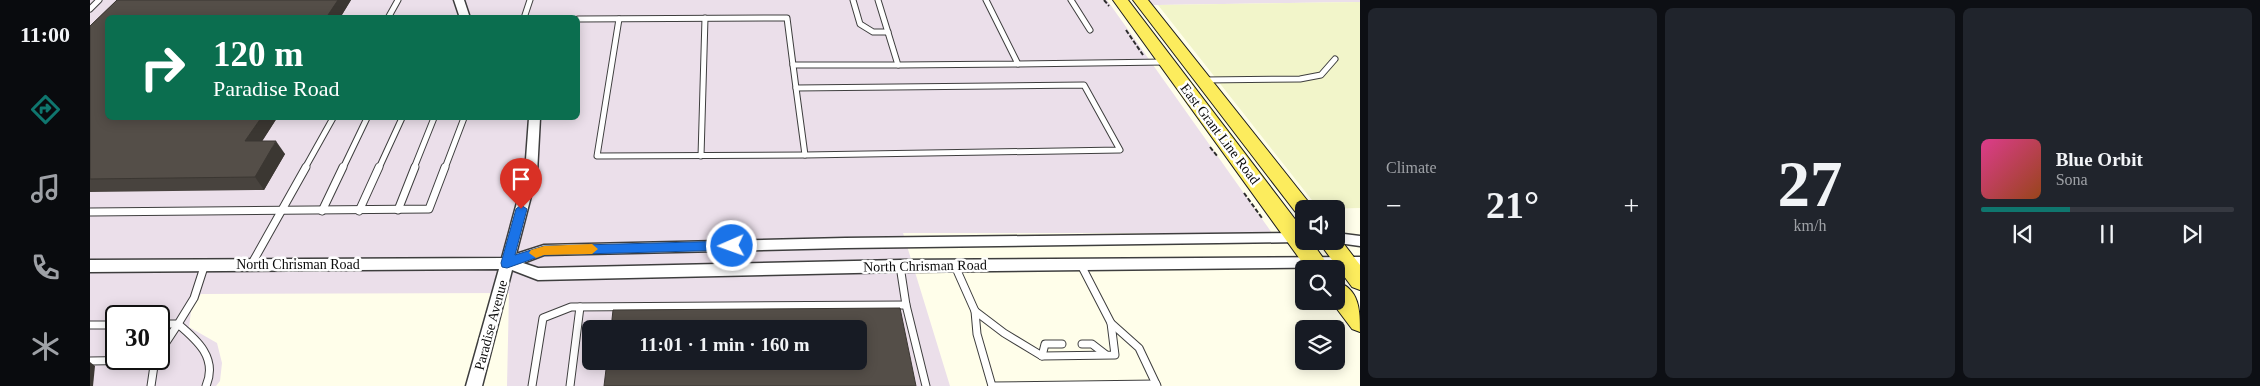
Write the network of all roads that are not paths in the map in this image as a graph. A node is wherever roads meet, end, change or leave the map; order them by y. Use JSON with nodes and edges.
{"nodes":[{"id":1,"x":99,"y":0,"type":"edge"},
{"id":2,"x":398,"y":0,"type":"edge"},
{"id":3,"x":459,"y":0,"type":"edge"},
{"id":4,"x":530,"y":0,"type":"edge"},
{"id":5,"x":853,"y":0,"type":"edge"},
{"id":6,"x":878,"y":0,"type":"edge"},
{"id":7,"x":986,"y":0,"type":"edge"},
{"id":8,"x":1071,"y":0,"type":"edge"},
{"id":9,"x":1120,"y":0,"type":"edge"},
{"id":10,"x":1140,"y":0,"type":"edge"},
{"id":11,"x":90,"y":9,"type":"edge"},
{"id":12,"x":390,"y":15,"type":"edge"},
{"id":13,"x":464,"y":15,"type":"edge"},
{"id":14,"x":525,"y":15,"type":"edge"},
{"id":15,"x":619,"y":18,"type":"junction"},
{"id":16,"x":705,"y":18,"type":"junction"},
{"id":17,"x":580,"y":19,"type":"edge"},
{"id":18,"x":1090,"y":30,"type":"dead end"},
{"id":19,"x":888,"y":32,"type":"junction"},
{"id":20,"x":1335,"y":59,"type":"dead end"},
{"id":21,"x":1166,"y":62,"type":"junction"},
{"id":22,"x":1018,"y":64,"type":"junction"},
{"id":23,"x":793,"y":65,"type":"junction"},
{"id":24,"x":898,"y":65,"type":"junction"},
{"id":25,"x":1203,"y":80,"type":"junction"},
{"id":26,"x":796,"y":88,"type":"junction"},
{"id":27,"x":332,"y":120,"type":"edge"},
{"id":28,"x":365,"y":120,"type":"edge"},
{"id":29,"x":401,"y":120,"type":"edge"},
{"id":30,"x":433,"y":120,"type":"edge"},
{"id":31,"x":463,"y":120,"type":"edge"},
{"id":32,"x":534,"y":120,"type":"edge"},
{"id":33,"x":805,"y":155,"type":"junction"},
{"id":34,"x":701,"y":156,"type":"junction"},
{"id":35,"x":1297,"y":200,"type":"edge"},
{"id":36,"x":398,"y":210,"type":"junction"},
{"id":37,"x":322,"y":211,"type":"junction"},
{"id":38,"x":359,"y":211,"type":"junction"},
{"id":39,"x":90,"y":212,"type":"edge"},
{"id":40,"x":279,"y":212,"type":"junction"},
{"id":41,"x":1295,"y":231,"type":"edge"},
{"id":42,"x":1295,"y":238,"type":"edge"},
{"id":43,"x":1345,"y":239,"type":"edge"},
{"id":44,"x":1360,"y":241,"type":"edge"},
{"id":45,"x":1339,"y":250,"type":"edge"},
{"id":46,"x":1353,"y":262,"type":"edge"},
{"id":47,"x":507,"y":263,"type":"junction"},
{"id":48,"x":206,"y":264,"type":"junction"},
{"id":49,"x":251,"y":264,"type":"junction"},
{"id":50,"x":1082,"y":265,"type":"junction"},
{"id":51,"x":90,"y":266,"type":"edge"},
{"id":52,"x":900,"y":266,"type":"junction"},
{"id":53,"x":955,"y":266,"type":"junction"},
{"id":54,"x":1295,"y":266,"type":"edge"},
{"id":55,"x":1360,"y":281,"type":"edge"},
{"id":56,"x":1345,"y":302,"type":"edge"},
{"id":57,"x":906,"y":305,"type":"junction"},
{"id":58,"x":580,"y":307,"type":"junction"},
{"id":59,"x":976,"y":310,"type":"junction"},
{"id":60,"x":1360,"y":322,"type":"edge"},
{"id":61,"x":1111,"y":323,"type":"junction"},
{"id":62,"x":170,"y":324,"type":"edge"},
{"id":63,"x":178,"y":324,"type":"junction"},
{"id":64,"x":90,"y":325,"type":"edge"},
{"id":65,"x":105,"y":325,"type":"edge"},
{"id":66,"x":170,"y":336,"type":"edge"},
{"id":67,"x":1062,"y":344,"type":"dead end"},
{"id":68,"x":1082,"y":344,"type":"dead end"},
{"id":69,"x":1105,"y":354,"type":"junction"},
{"id":70,"x":1042,"y":356,"type":"junction"},
{"id":71,"x":90,"y":361,"type":"edge"},
{"id":72,"x":105,"y":361,"type":"edge"},
{"id":73,"x":153,"y":370,"type":"edge"},
{"id":74,"x":1095,"y":385,"type":"edge"},
{"id":75,"x":1157,"y":385,"type":"edge"},
{"id":76,"x":151,"y":386,"type":"edge"},
{"id":77,"x":206,"y":386,"type":"edge"},
{"id":78,"x":474,"y":386,"type":"edge"},
{"id":79,"x":532,"y":386,"type":"edge"},
{"id":80,"x":570,"y":386,"type":"edge"},
{"id":81,"x":926,"y":386,"type":"edge"},
{"id":82,"x":992,"y":386,"type":"edge"},
{"id":83,"x":1031,"y":386,"type":"edge"}],
"edges":[{"from":1,"to":11,"type":"lane"},
{"from":2,"to":12,"type":"lane"},
{"from":3,"to":13,"type":"street"},
{"from":4,"to":14,"type":"lane"},
{"from":5,"to":19,"type":"lane"},
{"from":6,"to":19,"type":"lane"},
{"from":7,"to":22,"type":"lane"},
{"from":8,"to":18,"type":"lane"},
{"from":9,"to":21,"type":"main road","name":"East Grant Line Road"},
{"from":10,"to":25,"type":"main road","name":"East Grant Line Road"},
{"from":15,"to":16,"type":"lane"},
{"from":15,"to":17,"type":"lane"},
{"from":15,"to":34,"type":"lane"},
{"from":16,"to":23,"type":"lane"},
{"from":16,"to":34,"type":"lane"},
{"from":19,"to":24,"type":"lane"},
{"from":20,"to":25,"type":"lane"},
{"from":21,"to":22,"type":"lane"},
{"from":21,"to":41,"type":"main road","name":"East Grant Line Road"},
{"from":22,"to":24,"type":"lane"},
{"from":23,"to":24,"type":"lane"},
{"from":23,"to":26,"type":"lane"},
{"from":25,"to":35,"type":"main road","name":"East Grant Line Road"},
{"from":26,"to":33,"type":"lane"},
{"from":26,"to":33,"type":"lane"},
{"from":27,"to":40,"type":"lane"},
{"from":28,"to":37,"type":"lane"},
{"from":29,"to":38,"type":"lane"},
{"from":30,"to":36,"type":"lane"},
{"from":31,"to":36,"type":"lane"},
{"from":32,"to":47,"type":"street","name":"Paradise Avenue"},
{"from":33,"to":34,"type":"lane"},
{"from":36,"to":38,"type":"lane"},
{"from":37,"to":38,"type":"lane"},
{"from":37,"to":40,"type":"lane"},
{"from":39,"to":40,"type":"lane"},
{"from":40,"to":49,"type":"lane"},
{"from":42,"to":47,"type":"street","name":"North Chrisman Road"},
{"from":43,"to":44,"type":"street"},
{"from":45,"to":46,"type":"main road"},
{"from":46,"to":55,"type":"main road"},
{"from":47,"to":49,"type":"street","name":"North Chrisman Road"},
{"from":47,"to":52,"type":"street","name":"North Chrisman Road"},
{"from":47,"to":78,"type":"street","name":"Paradise Avenue"},
{"from":48,"to":49,"type":"street","name":"North Chrisman Road"},
{"from":48,"to":51,"type":"street","name":"North Chrisman Road"},
{"from":48,"to":63,"type":"lane"},
{"from":50,"to":53,"type":"street","name":"North Chrisman Road"},
{"from":50,"to":54,"type":"street","name":"North Chrisman Road"},
{"from":50,"to":61,"type":"lane"},
{"from":52,"to":53,"type":"street","name":"North Chrisman Road"},
{"from":52,"to":57,"type":"lane"},
{"from":53,"to":59,"type":"lane"},
{"from":56,"to":60,"type":"main road"},
{"from":57,"to":58,"type":"lane"},
{"from":57,"to":81,"type":"lane"},
{"from":58,"to":79,"type":"lane"},
{"from":58,"to":80,"type":"lane"},
{"from":59,"to":70,"type":"lane"},
{"from":59,"to":82,"type":"lane"},
{"from":61,"to":69,"type":"lane"},
{"from":61,"to":75,"type":"lane"},
{"from":62,"to":63,"type":"lane"},
{"from":63,"to":66,"type":"lane"},
{"from":63,"to":77,"type":"lane"},
{"from":64,"to":65,"type":"lane"},
{"from":67,"to":70,"type":"lane"},
{"from":68,"to":69,"type":"lane"},
{"from":69,"to":70,"type":"lane"},
{"from":71,"to":72,"type":"lane"},
{"from":73,"to":76,"type":"lane"},
{"from":74,"to":75,"type":"lane"},
{"from":74,"to":83,"type":"lane"},
{"from":82,"to":83,"type":"lane"}]}
